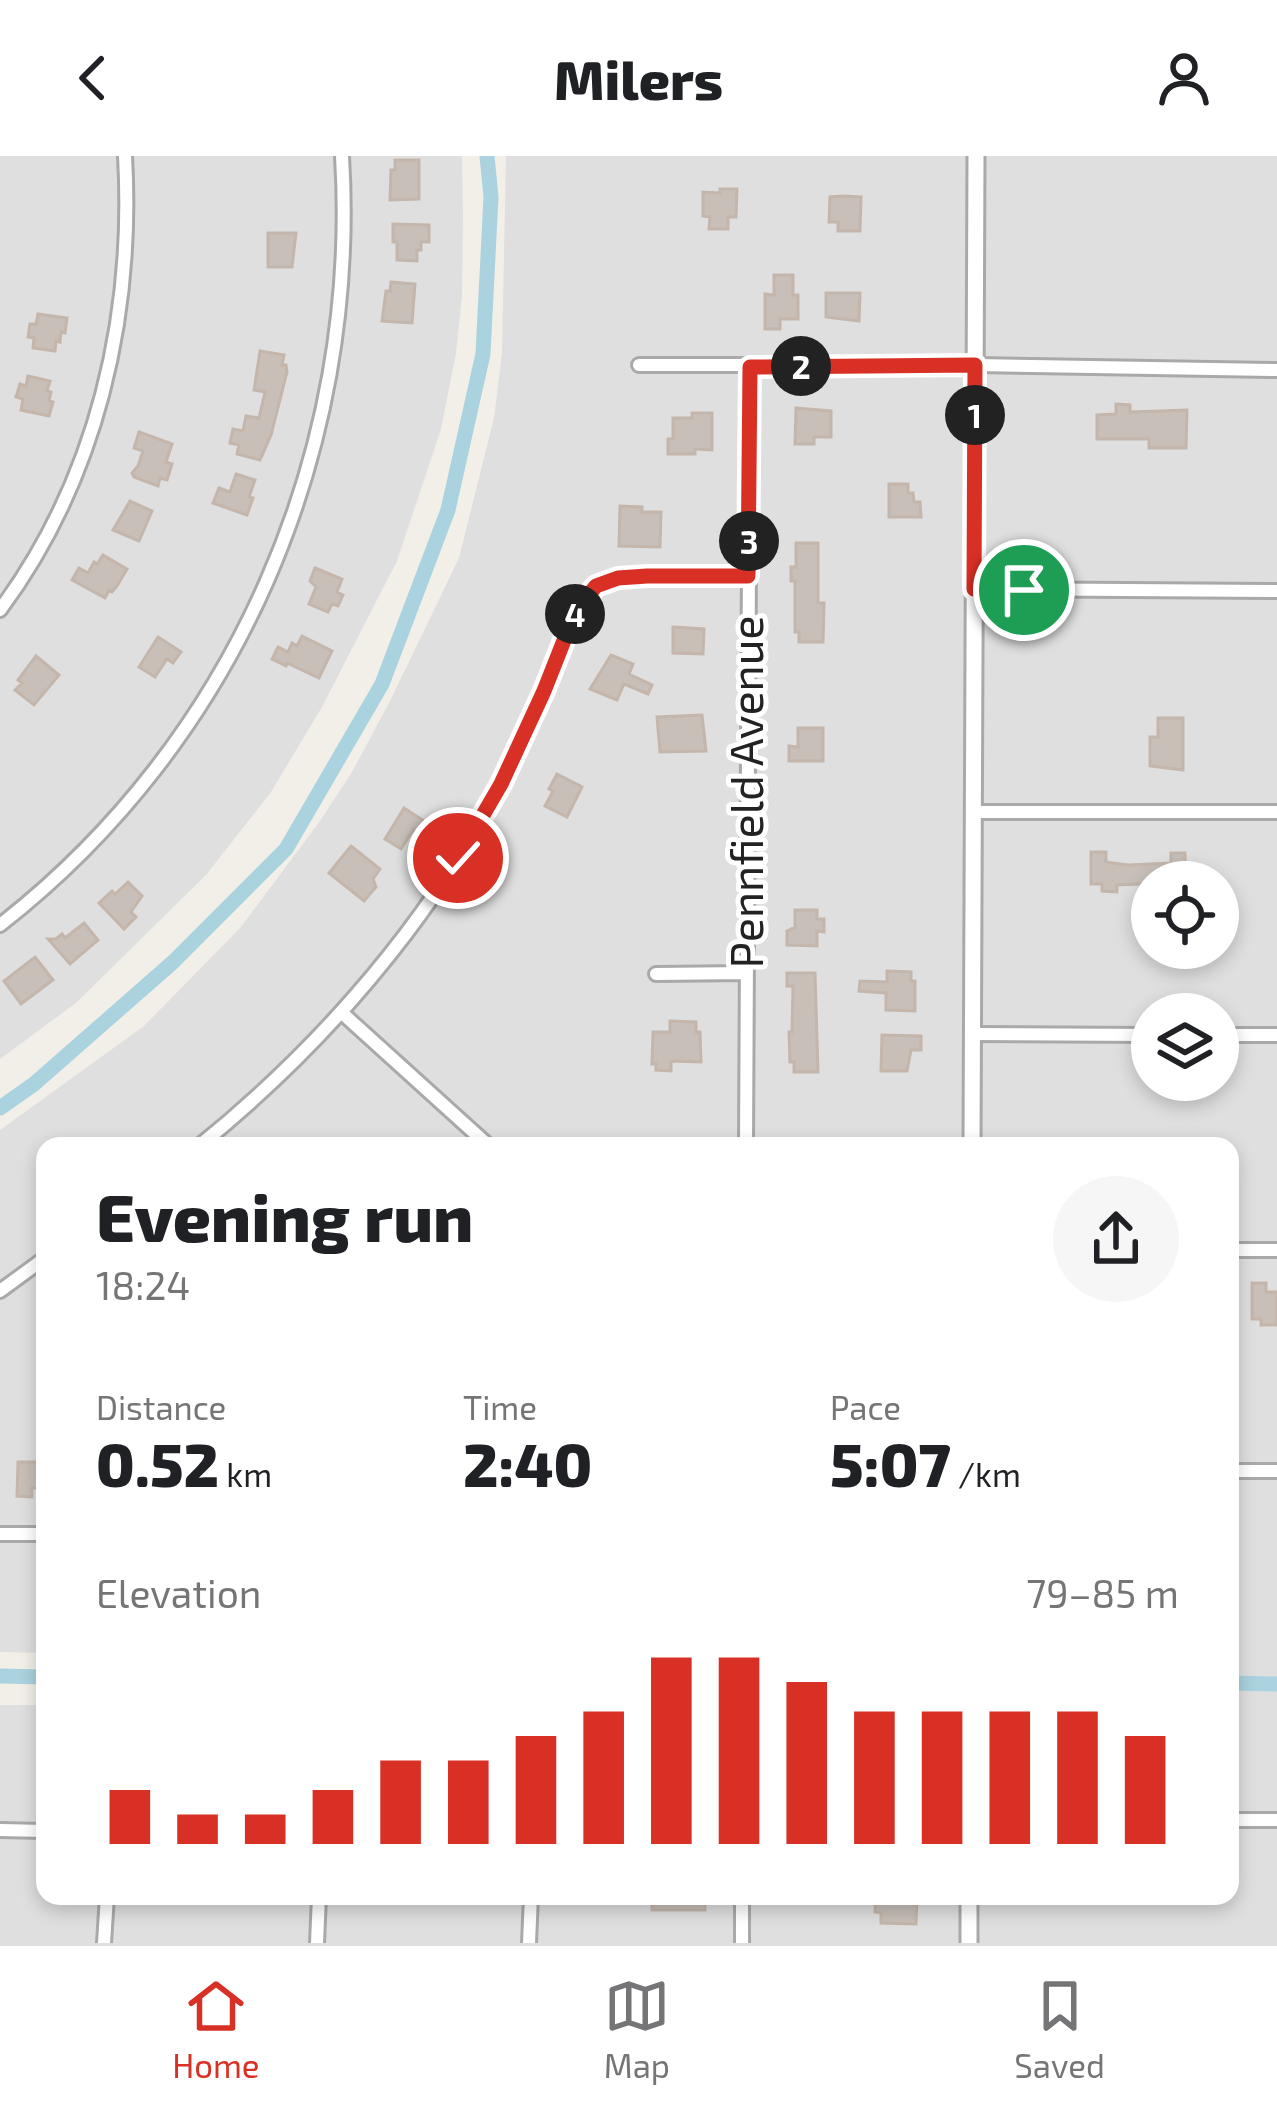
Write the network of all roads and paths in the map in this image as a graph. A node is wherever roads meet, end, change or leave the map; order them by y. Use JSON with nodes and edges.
{"nodes":[{"id":1,"x":125,"y":156,"type":"edge"},
{"id":2,"x":342,"y":156,"type":"edge"},
{"id":3,"x":976,"y":156,"type":"edge"},
{"id":4,"x":639,"y":365,"type":"dead end"},
{"id":5,"x":975,"y":365,"type":"junction"},
{"id":6,"x":750,"y":367,"type":"junction"},
{"id":7,"x":1277,"y":370,"type":"edge"},
{"id":8,"x":748,"y":576,"type":"junction"},
{"id":9,"x":974,"y":589,"type":"junction"},
{"id":10,"x":1277,"y":591,"type":"edge"},
{"id":11,"x":0,"y":610,"type":"edge"},
{"id":12,"x":974,"y":812,"type":"junction"},
{"id":13,"x":1277,"y":812,"type":"edge"},
{"id":14,"x":0,"y":925,"type":"edge"},
{"id":15,"x":746,"y":973,"type":"junction"},
{"id":16,"x":656,"y":974,"type":"dead end"},
{"id":17,"x":341,"y":1012,"type":"junction"},
{"id":18,"x":972,"y":1034,"type":"junction"},
{"id":19,"x":1131,"y":1035,"type":"edge"},
{"id":20,"x":1239,"y":1035,"type":"edge"},
{"id":21,"x":1277,"y":1035,"type":"edge"},
{"id":22,"x":210,"y":1137,"type":"edge"},
{"id":23,"x":479,"y":1137,"type":"edge"},
{"id":24,"x":746,"y":1137,"type":"edge"},
{"id":25,"x":972,"y":1137,"type":"edge"},
{"id":26,"x":1239,"y":1250,"type":"edge"},
{"id":27,"x":1277,"y":1250,"type":"edge"},
{"id":28,"x":36,"y":1265,"type":"edge"},
{"id":29,"x":0,"y":1291,"type":"edge"},
{"id":30,"x":1239,"y":1471,"type":"edge"},
{"id":31,"x":1277,"y":1471,"type":"edge"},
{"id":32,"x":0,"y":1534,"type":"edge"},
{"id":33,"x":36,"y":1534,"type":"edge"},
{"id":34,"x":1239,"y":1820,"type":"edge"},
{"id":35,"x":1277,"y":1820,"type":"edge"},
{"id":36,"x":0,"y":1830,"type":"edge"},
{"id":37,"x":36,"y":1831,"type":"edge"},
{"id":38,"x":106,"y":1905,"type":"edge"},
{"id":39,"x":319,"y":1905,"type":"edge"},
{"id":40,"x":531,"y":1905,"type":"edge"},
{"id":41,"x":742,"y":1905,"type":"edge"},
{"id":42,"x":969,"y":1905,"type":"edge"},
{"id":43,"x":104,"y":1943,"type":"edge"},
{"id":44,"x":317,"y":1943,"type":"edge"},
{"id":45,"x":529,"y":1943,"type":"edge"},
{"id":46,"x":742,"y":1943,"type":"edge"},
{"id":47,"x":969,"y":1943,"type":"edge"}],
"edges":[{"from":1,"to":11,"type":"street"},
{"from":2,"to":14,"type":"street"},
{"from":3,"to":5,"type":"street"},
{"from":4,"to":6,"type":"street"},
{"from":5,"to":6,"type":"street"},
{"from":5,"to":7,"type":"street"},
{"from":5,"to":9,"type":"street"},
{"from":6,"to":8,"type":"street","name":"Pennfield Avenue"},
{"from":8,"to":15,"type":"street","name":"Pennfield Avenue"},
{"from":8,"to":17,"type":"street"},
{"from":9,"to":10,"type":"street"},
{"from":9,"to":12,"type":"street"},
{"from":12,"to":13,"type":"street"},
{"from":12,"to":18,"type":"street"},
{"from":15,"to":16,"type":"street"},
{"from":15,"to":24,"type":"street","name":"Pennfield Avenue"},
{"from":17,"to":22,"type":"street"},
{"from":17,"to":23,"type":"street"},
{"from":18,"to":19,"type":"street"},
{"from":18,"to":25,"type":"street"},
{"from":20,"to":21,"type":"street"},
{"from":26,"to":27,"type":"street"},
{"from":28,"to":29,"type":"street"},
{"from":30,"to":31,"type":"street"},
{"from":32,"to":33,"type":"street"},
{"from":34,"to":35,"type":"street"},
{"from":36,"to":37,"type":"street"},
{"from":38,"to":43,"type":"street"},
{"from":39,"to":44,"type":"street"},
{"from":40,"to":45,"type":"street"},
{"from":41,"to":46,"type":"street"},
{"from":42,"to":47,"type":"street"}]}
